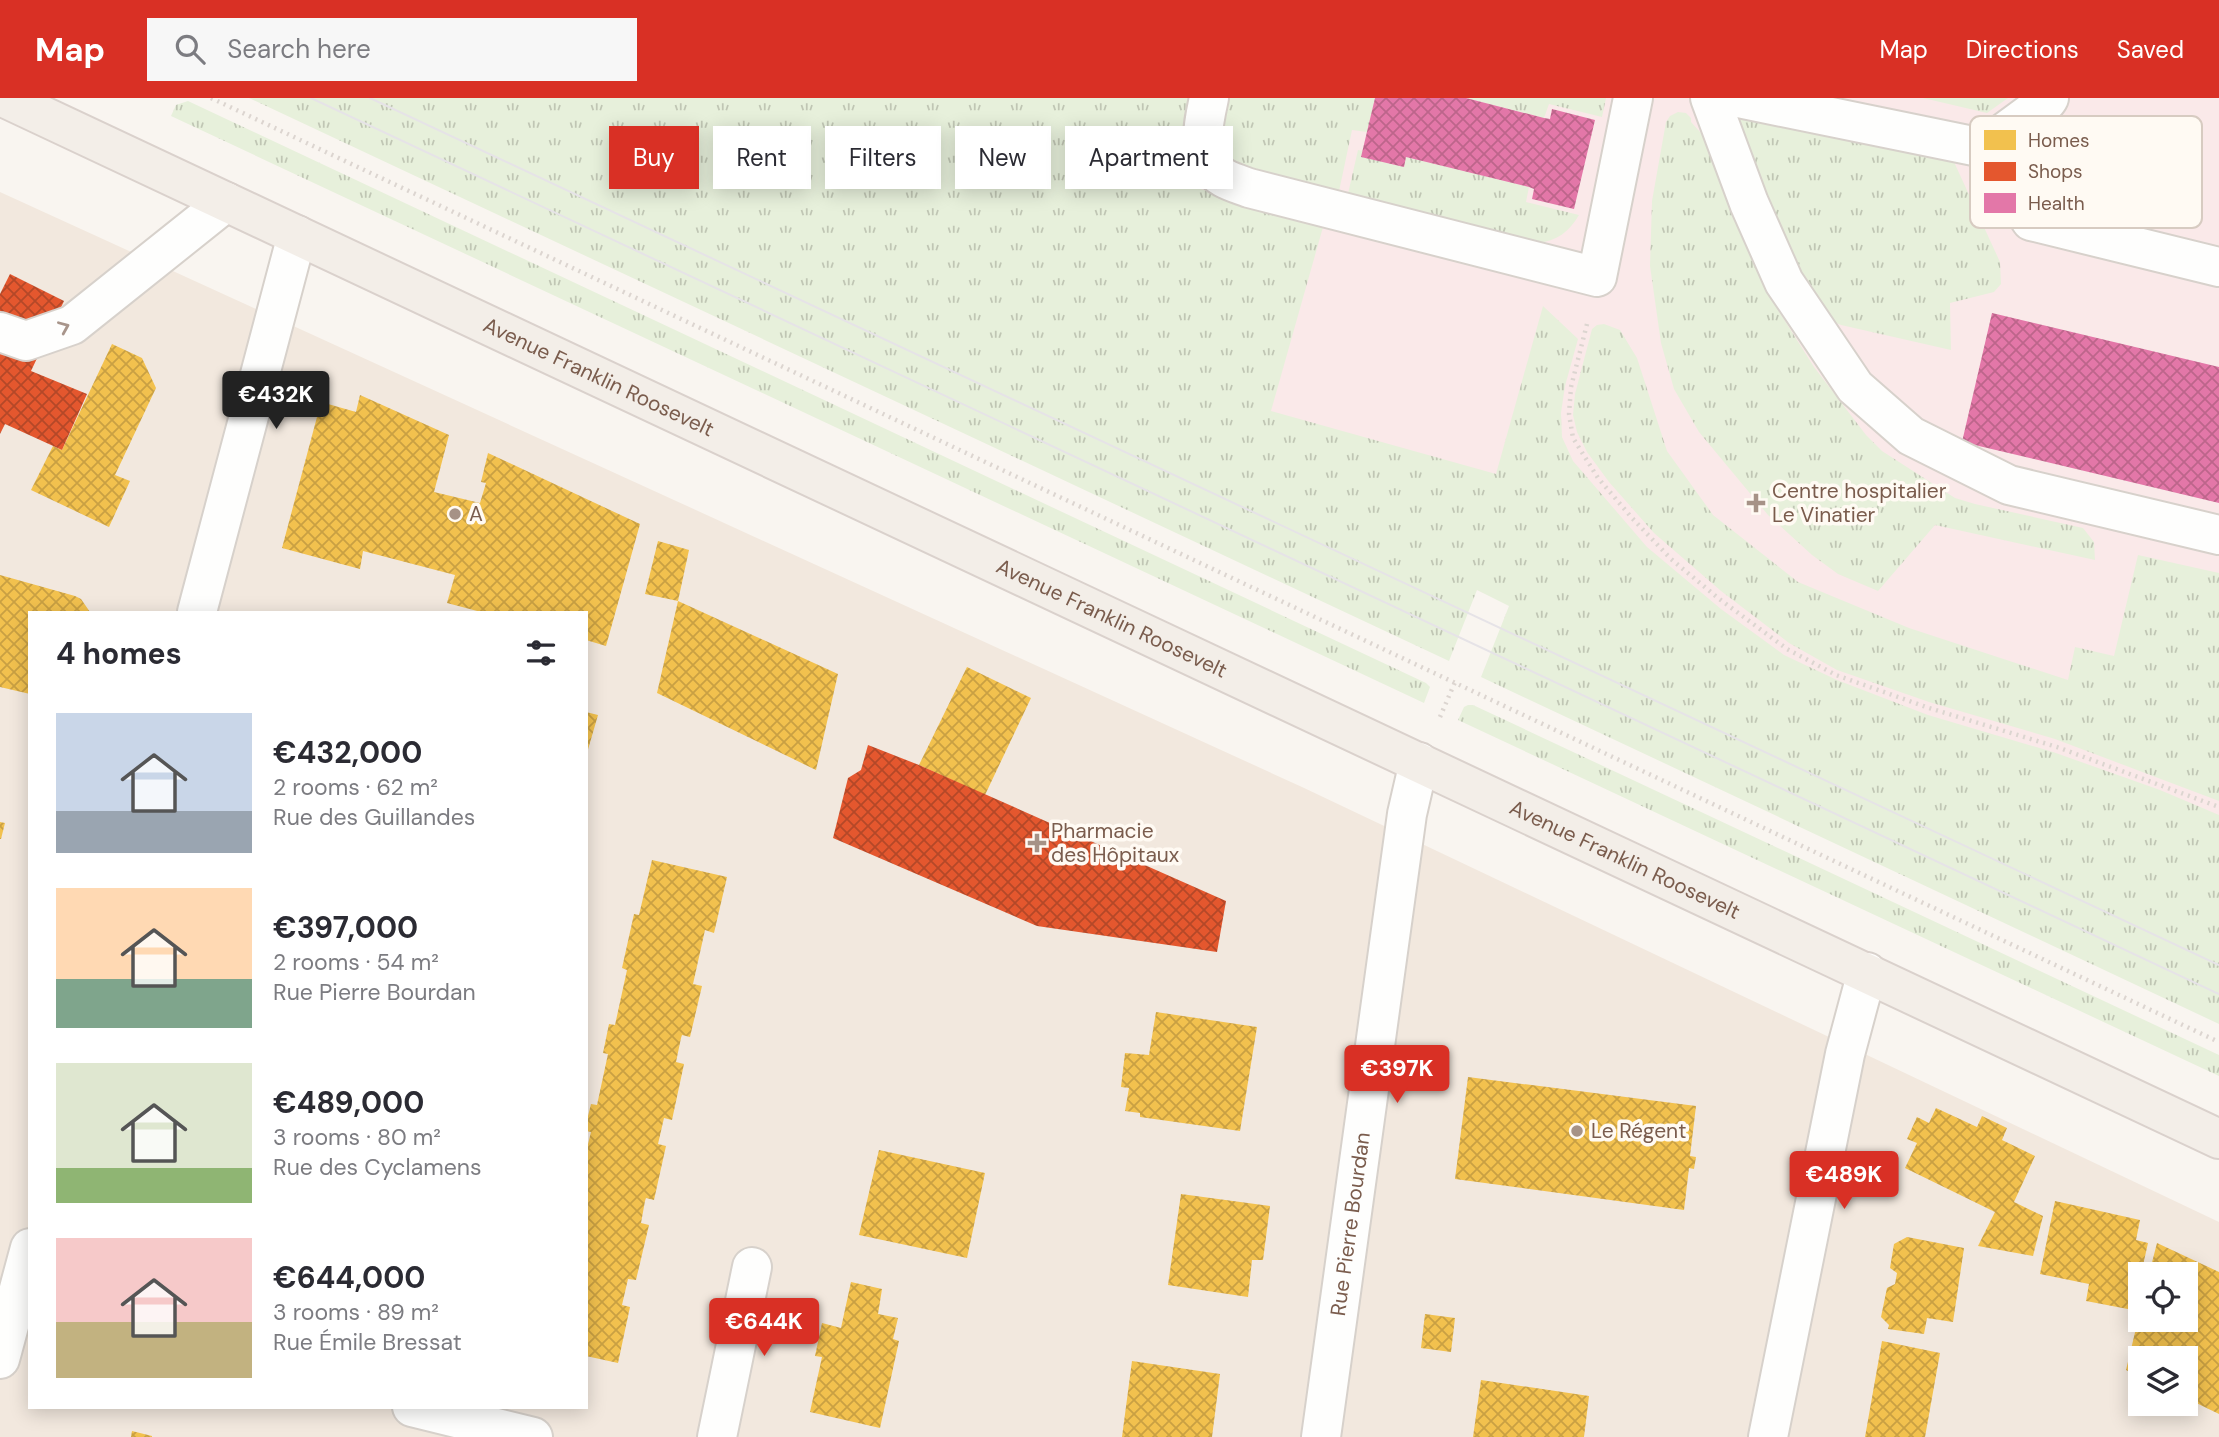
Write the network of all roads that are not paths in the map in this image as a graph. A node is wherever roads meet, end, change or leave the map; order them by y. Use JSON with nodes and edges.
{"nodes":[{"id":1,"x":5,"y":98,"type":"edge"},
{"id":2,"x":1209,"y":98,"type":"edge"},
{"id":3,"x":1633,"y":98,"type":"edge"},
{"id":4,"x":1710,"y":98,"type":"edge"},
{"id":5,"x":1738,"y":98,"type":"edge"},
{"id":6,"x":2049,"y":98,"type":"edge"},
{"id":7,"x":2028,"y":116,"type":"edge"},
{"id":8,"x":1970,"y":145,"type":"edge"},
{"id":9,"x":226,"y":202,"type":"junction"},
{"id":10,"x":2060,"y":228,"type":"edge"},
{"id":11,"x":297,"y":235,"type":"junction"},
{"id":12,"x":2219,"y":267,"type":"edge"},
{"id":13,"x":0,"y":332,"type":"edge"},
{"id":14,"x":2219,"y":535,"type":"edge"},
{"id":15,"x":197,"y":611,"type":"edge"},
{"id":16,"x":1419,"y":762,"type":"junction"},
{"id":17,"x":1867,"y":972,"type":"junction"},
{"id":18,"x":2219,"y":1139,"type":"edge"},
{"id":19,"x":28,"y":1264,"type":"edge"},
{"id":20,"x":752,"y":1267,"type":"dead end"},
{"id":21,"x":22,"y":1310,"type":"edge"},
{"id":22,"x":0,"y":1359,"type":"edge"},
{"id":23,"x":420,"y":1409,"type":"edge"},
{"id":24,"x":533,"y":1437,"type":"edge"},
{"id":25,"x":717,"y":1437,"type":"edge"},
{"id":26,"x":1321,"y":1437,"type":"edge"},
{"id":27,"x":1768,"y":1437,"type":"edge"}],
"edges":[{"from":1,"to":9,"type":"main road","name":"Avenue Franklin Roosevelt"},
{"from":2,"to":3,"type":"street"},
{"from":4,"to":14,"type":"street"},
{"from":5,"to":8,"type":"street"},
{"from":6,"to":7,"type":"street"},
{"from":9,"to":11,"type":"main road","name":"Avenue Franklin Roosevelt"},
{"from":13,"to":9,"type":"street","one_way":true},
{"from":10,"to":12,"type":"street"},
{"from":11,"to":15,"type":"street"},
{"from":11,"to":16,"type":"main road","name":"Avenue Franklin Roosevelt"},
{"from":16,"to":17,"type":"main road","name":"Avenue Franklin Roosevelt"},
{"from":16,"to":26,"type":"street","name":"Rue Pierre Bourdan"},
{"from":17,"to":18,"type":"main road","name":"Avenue Franklin Roosevelt"},
{"from":17,"to":27,"type":"street"},
{"from":19,"to":21,"type":"street"},
{"from":20,"to":25,"type":"street"},
{"from":21,"to":22,"type":"street"},
{"from":23,"to":24,"type":"street"}]}
